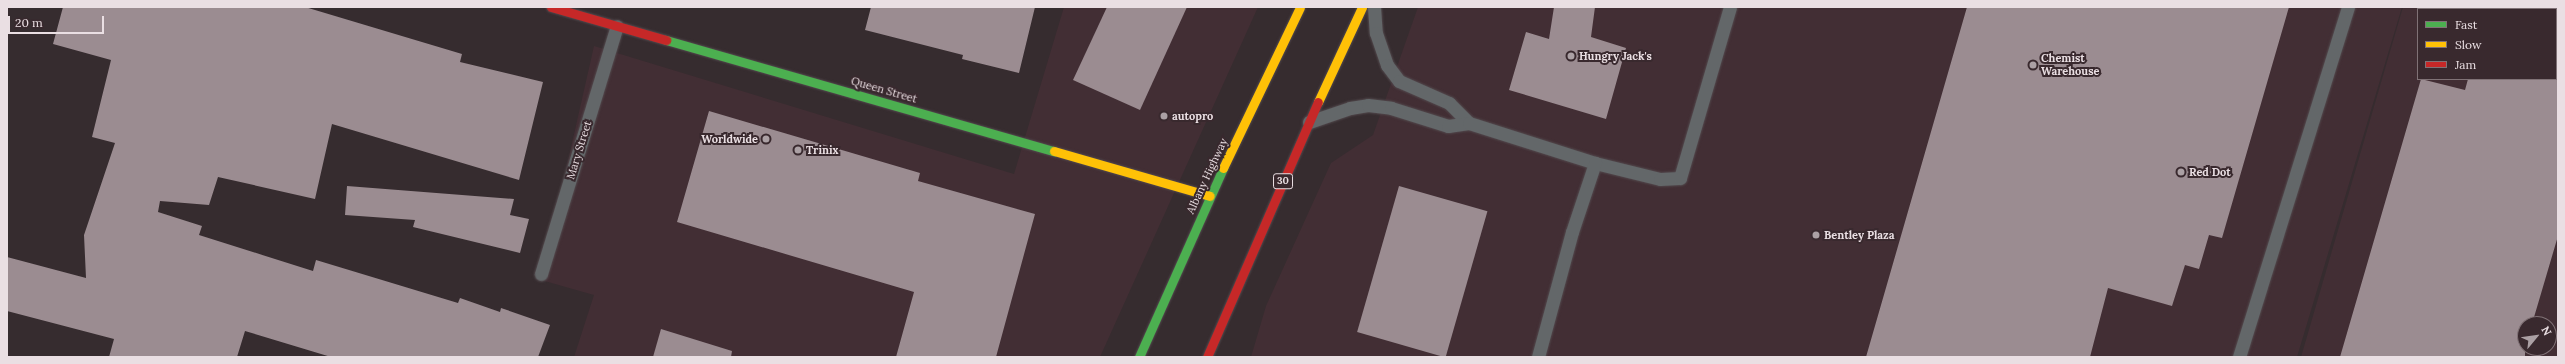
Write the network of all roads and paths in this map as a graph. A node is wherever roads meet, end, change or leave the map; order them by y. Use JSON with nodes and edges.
{"nodes":[{"id":1,"x":551,"y":7,"type":"edge"},
{"id":2,"x":1300,"y":7,"type":"edge"},
{"id":3,"x":1362,"y":7,"type":"edge"},
{"id":4,"x":1374,"y":7,"type":"edge"},
{"id":5,"x":1730,"y":7,"type":"edge"},
{"id":6,"x":2348,"y":7,"type":"edge"},
{"id":7,"x":617,"y":26,"type":"junction"},
{"id":8,"x":1309,"y":122,"type":"junction"},
{"id":9,"x":1469,"y":123,"type":"junction"},
{"id":10,"x":1595,"y":163,"type":"junction"},
{"id":11,"x":1210,"y":196,"type":"junction"},
{"id":12,"x":541,"y":274,"type":"dead end"},
{"id":13,"x":1139,"y":357,"type":"edge"},
{"id":14,"x":1207,"y":357,"type":"edge"},
{"id":15,"x":1538,"y":357,"type":"edge"},
{"id":16,"x":2239,"y":357,"type":"edge"}],
"edges":[{"from":1,"to":7,"type":"main road","name":"Queen Street"},
{"from":2,"to":11,"type":"main road","name":"Albany Highway"},
{"from":3,"to":8,"type":"main road","number":"30"},
{"from":4,"to":9,"type":"lane"},
{"from":5,"to":10,"type":"lane"},
{"from":6,"to":16,"type":"lane"},
{"from":7,"to":11,"type":"main road","name":"Queen Street"},
{"from":7,"to":12,"type":"lane","name":"Mary Street"},
{"from":8,"to":9,"type":"lane"},
{"from":8,"to":14,"type":"main road","number":"30"},
{"from":9,"to":10,"type":"lane"},
{"from":10,"to":15,"type":"lane"},
{"from":11,"to":13,"type":"main road","name":"Albany Highway"}]}
